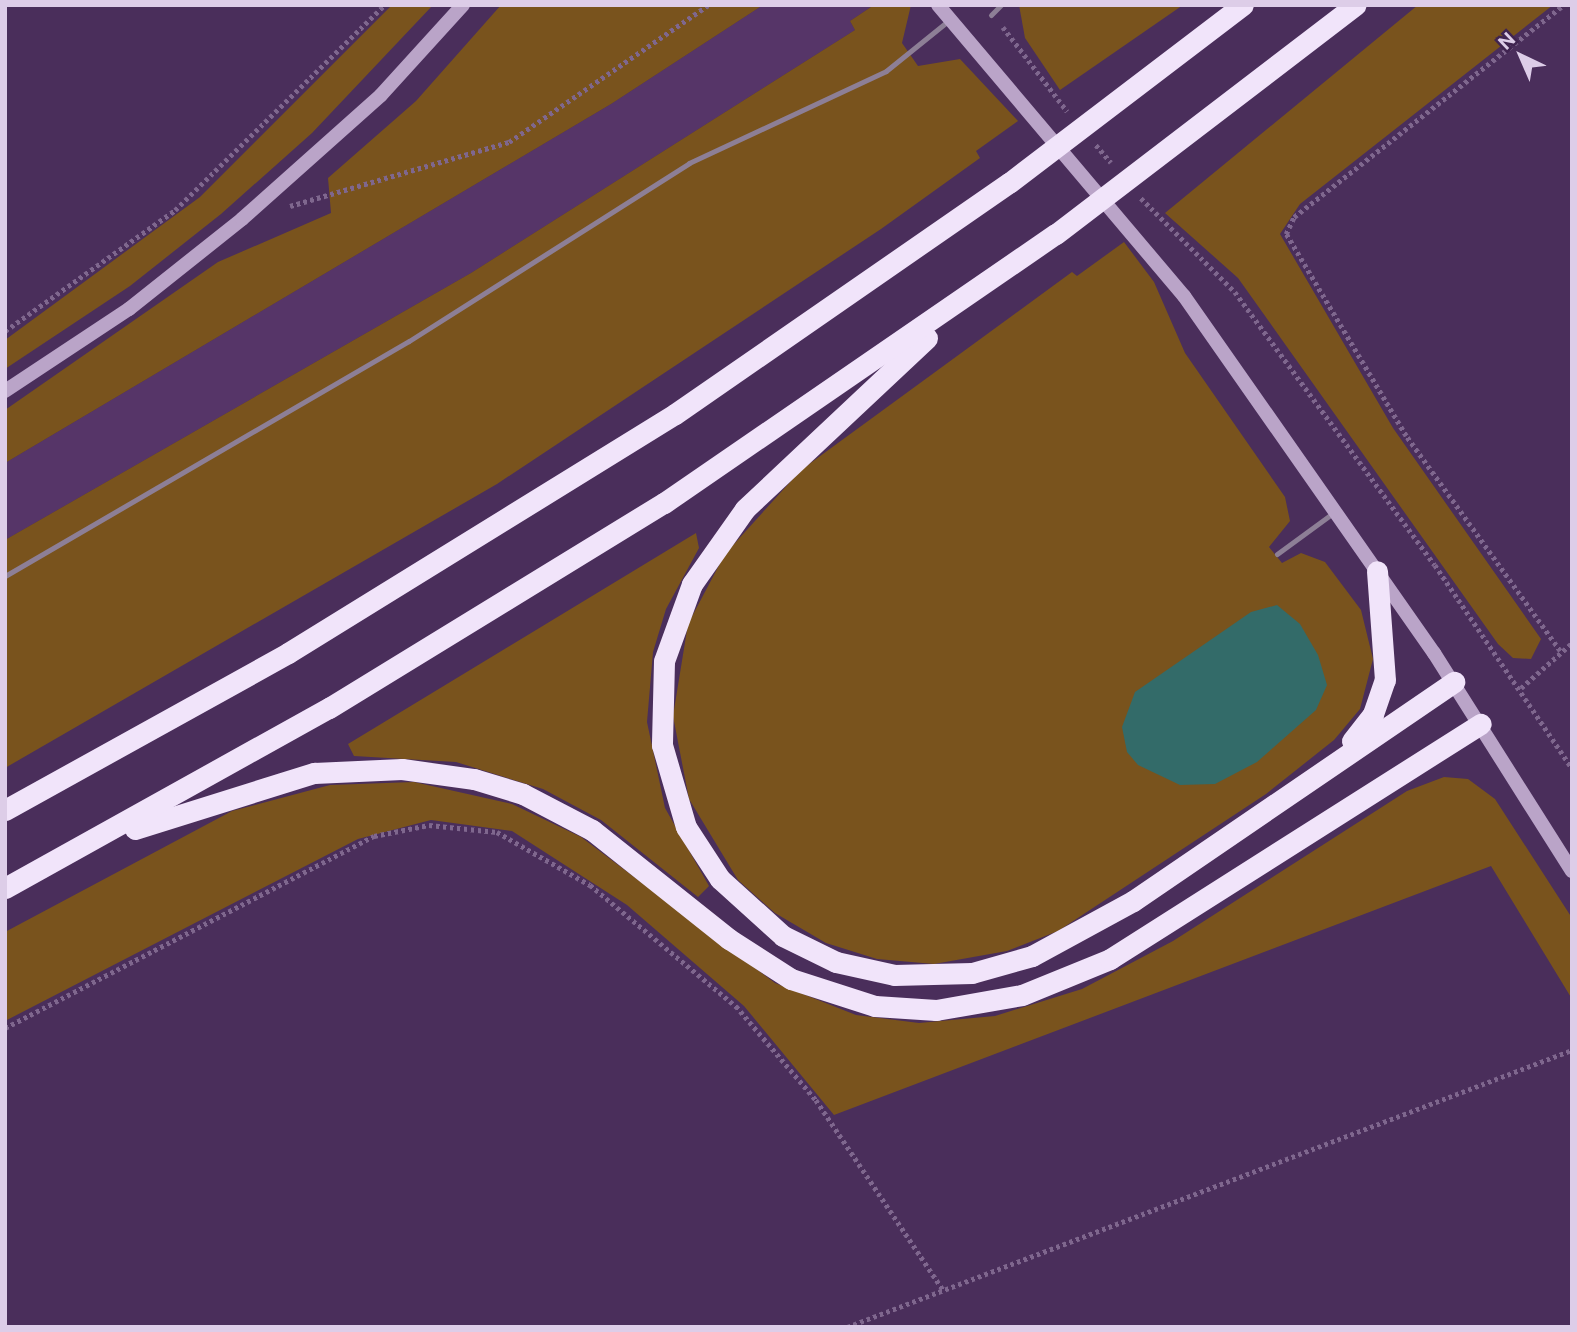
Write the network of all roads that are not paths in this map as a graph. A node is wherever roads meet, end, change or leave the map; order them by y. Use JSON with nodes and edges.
{"nodes":[{"id":1,"x":463,"y":5,"type":"edge"},
{"id":2,"x":938,"y":5,"type":"edge"},
{"id":3,"x":1001,"y":5,"type":"edge"},
{"id":4,"x":1243,"y":5,"type":"edge"},
{"id":5,"x":1355,"y":5,"type":"edge"},
{"id":6,"x":991,"y":15,"type":"dead end"},
{"id":7,"x":951,"y":18,"type":"junction"},
{"id":8,"x":968,"y":297,"type":"junction"},
{"id":9,"x":5,"y":391,"type":"edge"},
{"id":10,"x":1335,"y":511,"type":"junction"},
{"id":11,"x":1277,"y":554,"type":"dead end"},
{"id":12,"x":1377,"y":571,"type":"junction"},
{"id":13,"x":5,"y":576,"type":"edge"},
{"id":14,"x":1454,"y":682,"type":"junction"},
{"id":15,"x":1480,"y":724,"type":"junction"},
{"id":16,"x":1337,"y":758,"type":"junction"},
{"id":17,"x":5,"y":810,"type":"edge"},
{"id":18,"x":86,"y":845,"type":"junction"},
{"id":19,"x":1572,"y":871,"type":"edge"},
{"id":20,"x":5,"y":888,"type":"edge"}],
"edges":[{"from":1,"to":9,"type":"main road"},
{"from":2,"to":7,"type":"main road"},
{"from":3,"to":6,"type":"lane"},
{"from":4,"to":17,"type":"highway"},
{"from":5,"to":8,"type":"highway"},
{"from":7,"to":10,"type":"main road"},
{"from":7,"to":13,"type":"lane"},
{"from":8,"to":16,"type":"highway"},
{"from":8,"to":18,"type":"highway"},
{"from":10,"to":11,"type":"lane"},
{"from":10,"to":12,"type":"main road"},
{"from":12,"to":14,"type":"main road"},
{"from":12,"to":16,"type":"highway"},
{"from":14,"to":15,"type":"main road"},
{"from":14,"to":16,"type":"highway"},
{"from":15,"to":18,"type":"highway"},
{"from":15,"to":19,"type":"main road"},
{"from":18,"to":20,"type":"highway"}]}
